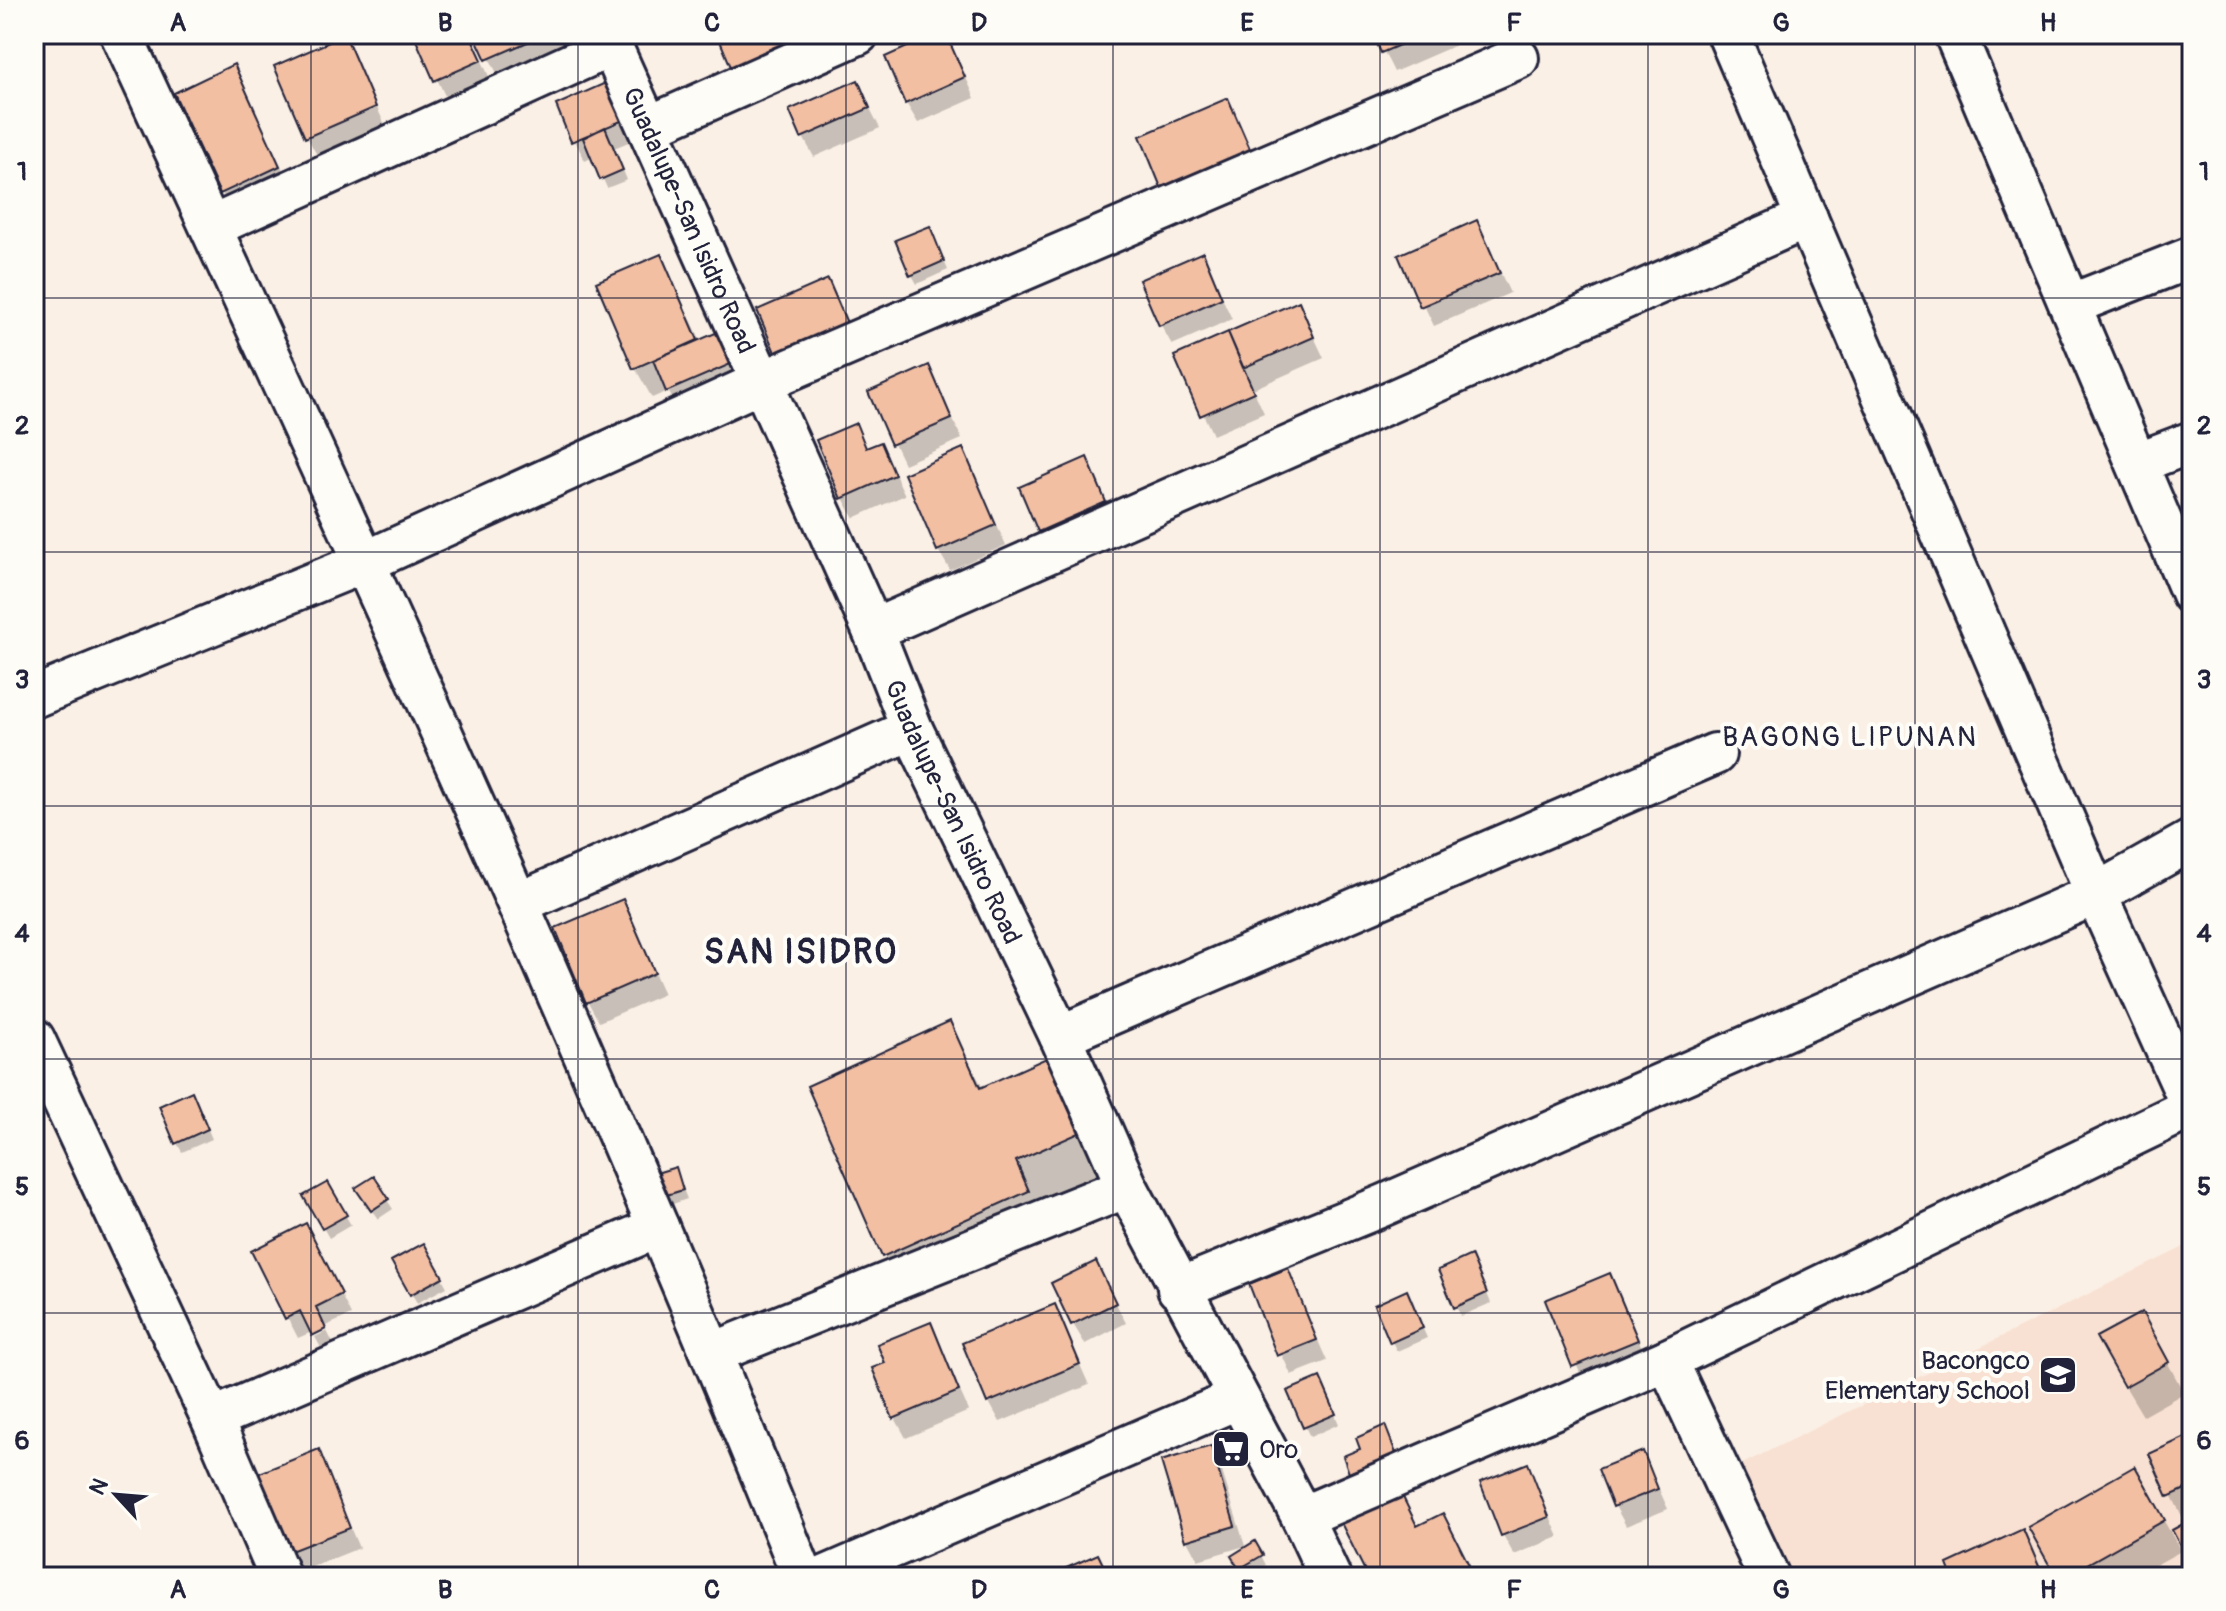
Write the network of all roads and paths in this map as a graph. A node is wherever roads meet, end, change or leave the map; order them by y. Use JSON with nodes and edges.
{"nodes":[{"id":1,"x":121,"y":34,"type":"edge"},
{"id":2,"x":858,"y":34,"type":"edge"},
{"id":3,"x":1728,"y":34,"type":"edge"},
{"id":4,"x":1955,"y":34,"type":"edge"},
{"id":5,"x":608,"y":40,"type":"edge"},
{"id":6,"x":1518,"y":58,"type":"dead end"},
{"id":7,"x":648,"y":127,"type":"junction"},
{"id":8,"x":1807,"y":218,"type":"junction"},
{"id":9,"x":211,"y":227,"type":"junction"},
{"id":10,"x":2192,"y":257,"type":"edge"},
{"id":11,"x":2070,"y":305,"type":"junction"},
{"id":12,"x":759,"y":383,"type":"junction"},
{"id":13,"x":2192,"y":442,"type":"edge"},
{"id":14,"x":2137,"y":463,"type":"junction"},
{"id":15,"x":365,"y":562,"type":"junction"},
{"id":16,"x":2192,"y":594,"type":"edge"},
{"id":17,"x":873,"y":630,"type":"junction"},
{"id":18,"x":34,"y":697,"type":"edge"},
{"id":19,"x":912,"y":729,"type":"junction"},
{"id":20,"x":1715,"y":754,"type":"dead end"},
{"id":21,"x":2192,"y":840,"type":"edge"},
{"id":22,"x":2096,"y":894,"type":"junction"},
{"id":23,"x":519,"y":903,"type":"junction"},
{"id":24,"x":1060,"y":1036,"type":"junction"},
{"id":25,"x":34,"y":1039,"type":"edge"},
{"id":26,"x":1127,"y":1187,"type":"junction"},
{"id":27,"x":658,"y":1227,"type":"junction"},
{"id":28,"x":1178,"y":1289,"type":"junction"},
{"id":29,"x":713,"y":1353,"type":"junction"},
{"id":30,"x":1667,"y":1360,"type":"junction"},
{"id":31,"x":1237,"y":1399,"type":"junction"},
{"id":32,"x":212,"y":1419,"type":"junction"},
{"id":33,"x":1302,"y":1517,"type":"junction"},
{"id":34,"x":280,"y":1577,"type":"edge"},
{"id":35,"x":803,"y":1577,"type":"edge"},
{"id":36,"x":824,"y":1577,"type":"edge"},
{"id":37,"x":1330,"y":1577,"type":"edge"},
{"id":38,"x":1769,"y":1577,"type":"edge"}],
"edges":[{"from":1,"to":9,"type":"street"},
{"from":2,"to":7,"type":"street"},
{"from":3,"to":8,"type":"street"},
{"from":4,"to":11,"type":"street"},
{"from":5,"to":7,"type":"street","name":"Guadalupe-San Isidro Road"},
{"from":5,"to":9,"type":"street"},
{"from":6,"to":12,"type":"street"},
{"from":7,"to":12,"type":"street","name":"Guadalupe-San Isidro Road"},
{"from":8,"to":17,"type":"street"},
{"from":8,"to":22,"type":"street"},
{"from":9,"to":15,"type":"street"},
{"from":10,"to":11,"type":"street"},
{"from":11,"to":14,"type":"street"},
{"from":12,"to":15,"type":"street"},
{"from":12,"to":17,"type":"street","name":"Guadalupe-San Isidro Road"},
{"from":13,"to":14,"type":"street"},
{"from":14,"to":16,"type":"street"},
{"from":15,"to":18,"type":"street"},
{"from":15,"to":23,"type":"street"},
{"from":17,"to":19,"type":"street","name":"Guadalupe-San Isidro Road"},
{"from":19,"to":23,"type":"street"},
{"from":19,"to":24,"type":"street","name":"Guadalupe-San Isidro Road"},
{"from":20,"to":24,"type":"street"},
{"from":21,"to":22,"type":"street"},
{"from":22,"to":28,"type":"street"},
{"from":22,"to":30,"type":"street"},
{"from":23,"to":27,"type":"street"},
{"from":24,"to":26,"type":"street","name":"Guadalupe-San Isidro Road"},
{"from":25,"to":32,"type":"street"},
{"from":26,"to":28,"type":"street","name":"Guadalupe-San Isidro Road"},
{"from":26,"to":29,"type":"street"},
{"from":27,"to":29,"type":"street"},
{"from":27,"to":32,"type":"street"},
{"from":28,"to":31,"type":"street","name":"Guadalupe-San Isidro Road"},
{"from":29,"to":35,"type":"street"},
{"from":30,"to":33,"type":"street"},
{"from":30,"to":38,"type":"street"},
{"from":31,"to":33,"type":"street","name":"Guadalupe-San Isidro Road"},
{"from":31,"to":36,"type":"street"},
{"from":32,"to":34,"type":"street"},
{"from":33,"to":37,"type":"street","name":"Guadalupe-San Isidro Road"}]}
